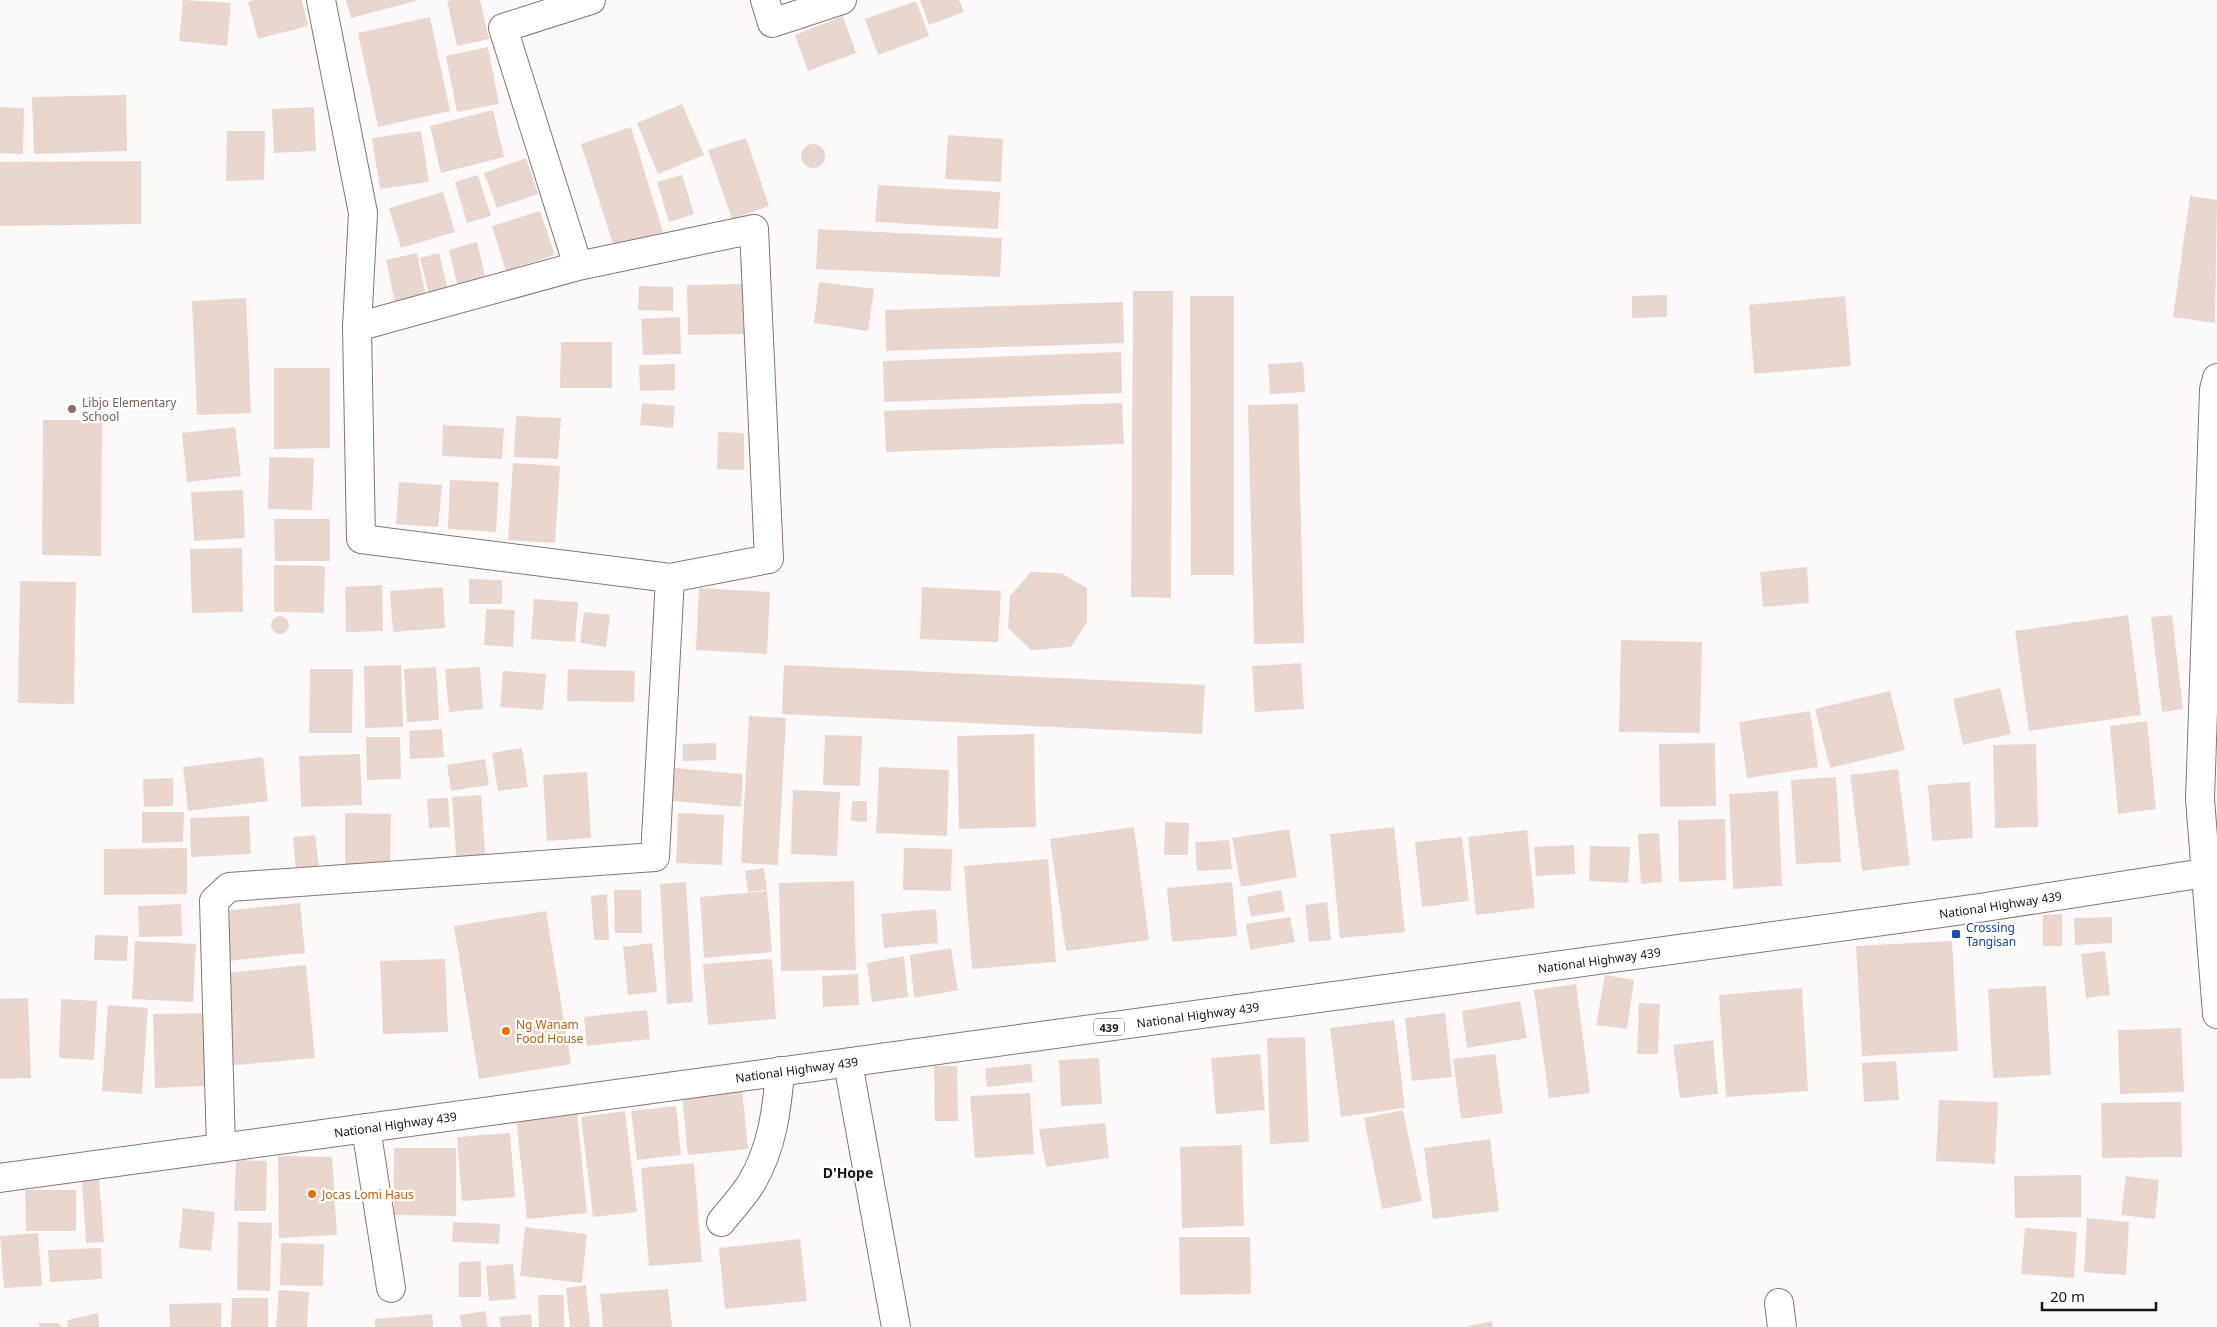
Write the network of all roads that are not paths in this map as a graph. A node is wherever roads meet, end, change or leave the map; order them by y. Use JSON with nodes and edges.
{"nodes":[{"id":1,"x":322,"y":0,"type":"edge"},
{"id":2,"x":591,"y":0,"type":"edge"},
{"id":3,"x":765,"y":0,"type":"edge"},
{"id":4,"x":842,"y":0,"type":"edge"},
{"id":5,"x":578,"y":266,"type":"junction"},
{"id":6,"x":357,"y":326,"type":"junction"},
{"id":7,"x":2217,"y":378,"type":"edge"},
{"id":8,"x":670,"y":578,"type":"junction"},
{"id":9,"x":2212,"y":872,"type":"edge"},
{"id":10,"x":2217,"y":1014,"type":"edge"},
{"id":11,"x":848,"y":1063,"type":"junction"},
{"id":12,"x":780,"y":1071,"type":"junction"},
{"id":13,"x":366,"y":1128,"type":"junction"},
{"id":14,"x":221,"y":1148,"type":"junction"},
{"id":15,"x":0,"y":1178,"type":"edge"},
{"id":16,"x":721,"y":1222,"type":"dead end"},
{"id":17,"x":391,"y":1288,"type":"dead end"},
{"id":18,"x":896,"y":1327,"type":"edge"}],
"edges":[{"from":1,"to":6,"type":"street"},
{"from":2,"to":5,"type":"street"},
{"from":3,"to":4,"type":"street"},
{"from":5,"to":6,"type":"street"},
{"from":5,"to":8,"type":"street"},
{"from":6,"to":8,"type":"street"},
{"from":7,"to":9,"type":"street"},
{"from":8,"to":14,"type":"street"},
{"from":9,"to":10,"type":"street"},
{"from":9,"to":11,"type":"street","name":"National Highway 439","number":"439"},
{"from":11,"to":12,"type":"street","name":"National Highway 439","number":"439"},
{"from":11,"to":18,"type":"street"},
{"from":12,"to":13,"type":"street","name":"National Highway 439","number":"439"},
{"from":12,"to":16,"type":"street"},
{"from":13,"to":14,"type":"street","name":"National Highway 439","number":"439"},
{"from":13,"to":17,"type":"street"},
{"from":14,"to":15,"type":"street","name":"National Highway 439","number":"439"}]}
